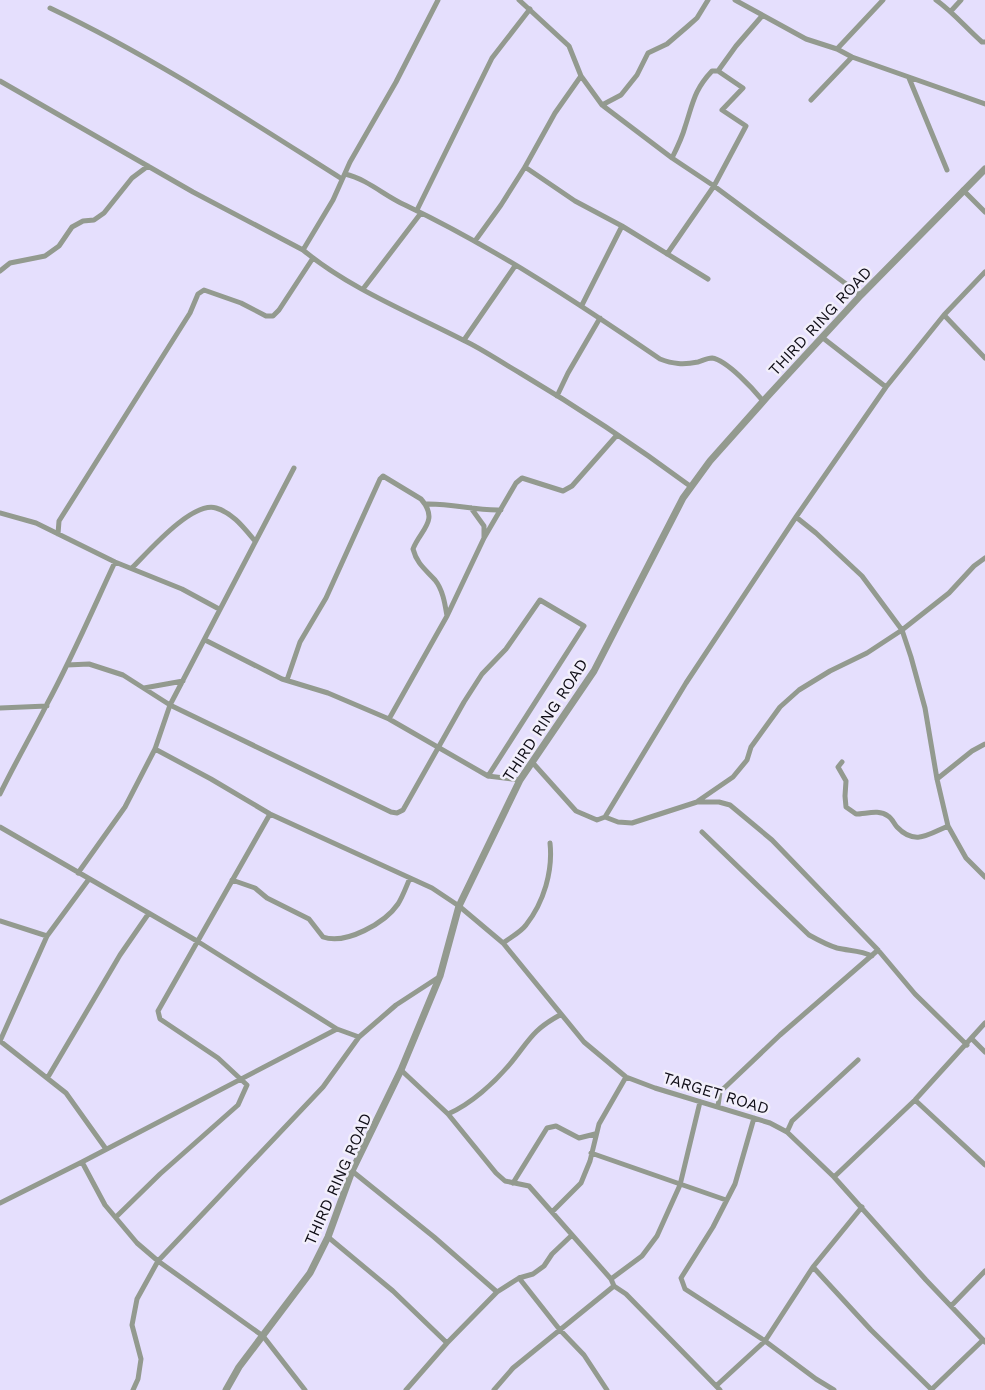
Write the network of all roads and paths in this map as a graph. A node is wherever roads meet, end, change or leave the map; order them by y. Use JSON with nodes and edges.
{"nodes":[{"id":1,"x":438,"y":0,"type":"edge"},
{"id":2,"x":519,"y":0,"type":"edge"},
{"id":3,"x":708,"y":0,"type":"edge"},
{"id":4,"x":735,"y":0,"type":"edge"},
{"id":5,"x":882,"y":0,"type":"edge"},
{"id":6,"x":936,"y":0,"type":"edge"},
{"id":7,"x":961,"y":0,"type":"edge"},
{"id":8,"x":745,"y":3,"type":"edge"},
{"id":9,"x":50,"y":8,"type":"dead end"},
{"id":10,"x":530,"y":9,"type":"junction"},
{"id":11,"x":951,"y":11,"type":"junction"},
{"id":12,"x":762,"y":16,"type":"junction"},
{"id":13,"x":985,"y":42,"type":"edge"},
{"id":14,"x":837,"y":49,"type":"junction"},
{"id":15,"x":852,"y":57,"type":"junction"},
{"id":16,"x":718,"y":71,"type":"junction"},
{"id":17,"x":581,"y":76,"type":"junction"},
{"id":18,"x":909,"y":78,"type":"junction"},
{"id":19,"x":0,"y":81,"type":"edge"},
{"id":20,"x":811,"y":100,"type":"dead end"},
{"id":21,"x":985,"y":104,"type":"edge"},
{"id":22,"x":602,"y":105,"type":"junction"},
{"id":23,"x":672,"y":158,"type":"junction"},
{"id":24,"x":148,"y":166,"type":"junction"},
{"id":25,"x":525,"y":167,"type":"junction"},
{"id":26,"x":947,"y":170,"type":"dead end"},
{"id":27,"x":985,"y":170,"type":"edge"},
{"id":28,"x":343,"y":177,"type":"junction"},
{"id":29,"x":714,"y":186,"type":"junction"},
{"id":30,"x":963,"y":190,"type":"junction"},
{"id":31,"x":419,"y":211,"type":"junction"},
{"id":32,"x":985,"y":212,"type":"edge"},
{"id":33,"x":622,"y":226,"type":"junction"},
{"id":34,"x":474,"y":241,"type":"junction"},
{"id":35,"x":303,"y":250,"type":"junction"},
{"id":36,"x":667,"y":254,"type":"junction"},
{"id":37,"x":313,"y":258,"type":"junction"},
{"id":38,"x":515,"y":266,"type":"junction"},
{"id":39,"x":0,"y":271,"type":"edge"},
{"id":40,"x":985,"y":272,"type":"edge"},
{"id":41,"x":708,"y":279,"type":"dead end"},
{"id":42,"x":363,"y":289,"type":"junction"},
{"id":43,"x":861,"y":295,"type":"junction"},
{"id":44,"x":582,"y":305,"type":"junction"},
{"id":45,"x":944,"y":315,"type":"junction"},
{"id":46,"x":600,"y":318,"type":"junction"},
{"id":47,"x":823,"y":338,"type":"junction"},
{"id":48,"x":464,"y":340,"type":"junction"},
{"id":49,"x":985,"y":358,"type":"edge"},
{"id":50,"x":886,"y":387,"type":"junction"},
{"id":51,"x":557,"y":396,"type":"junction"},
{"id":52,"x":763,"y":401,"type":"junction"},
{"id":53,"x":617,"y":435,"type":"junction"},
{"id":54,"x":294,"y":468,"type":"dead end"},
{"id":55,"x":690,"y":486,"type":"junction"},
{"id":56,"x":425,"y":504,"type":"junction"},
{"id":57,"x":471,"y":508,"type":"junction"},
{"id":58,"x":501,"y":510,"type":"junction"},
{"id":59,"x":0,"y":513,"type":"edge"},
{"id":60,"x":796,"y":517,"type":"junction"},
{"id":61,"x":58,"y":534,"type":"junction"},
{"id":62,"x":484,"y":538,"type":"junction"},
{"id":63,"x":255,"y":541,"type":"junction"},
{"id":64,"x":985,"y":558,"type":"edge"},
{"id":65,"x":115,"y":562,"type":"junction"},
{"id":66,"x":132,"y":568,"type":"junction"},
{"id":67,"x":219,"y":609,"type":"junction"},
{"id":68,"x":447,"y":616,"type":"junction"},
{"id":69,"x":902,"y":630,"type":"junction"},
{"id":70,"x":205,"y":640,"type":"junction"},
{"id":71,"x":67,"y":665,"type":"junction"},
{"id":72,"x":287,"y":680,"type":"junction"},
{"id":73,"x":183,"y":681,"type":"junction"},
{"id":74,"x":144,"y":688,"type":"junction"},
{"id":75,"x":47,"y":705,"type":"junction"},
{"id":76,"x":170,"y":705,"type":"junction"},
{"id":77,"x":0,"y":708,"type":"edge"},
{"id":78,"x":389,"y":719,"type":"junction"},
{"id":79,"x":985,"y":744,"type":"edge"},
{"id":80,"x":438,"y":748,"type":"junction"},
{"id":81,"x":155,"y":749,"type":"junction"},
{"id":82,"x":842,"y":762,"type":"dead end"},
{"id":83,"x":533,"y":763,"type":"junction"},
{"id":84,"x":488,"y":776,"type":"junction"},
{"id":85,"x":937,"y":779,"type":"junction"},
{"id":86,"x":520,"y":780,"type":"junction"},
{"id":87,"x":0,"y":794,"type":"edge"},
{"id":88,"x":697,"y":802,"type":"junction"},
{"id":89,"x":270,"y":814,"type":"junction"},
{"id":90,"x":605,"y":817,"type":"junction"},
{"id":91,"x":948,"y":826,"type":"junction"},
{"id":92,"x":0,"y":827,"type":"edge"},
{"id":93,"x":702,"y":832,"type":"dead end"},
{"id":94,"x":550,"y":843,"type":"dead end"},
{"id":95,"x":78,"y":873,"type":"junction"},
{"id":96,"x":985,"y":877,"type":"edge"},
{"id":97,"x":411,"y":878,"type":"junction"},
{"id":98,"x":89,"y":879,"type":"junction"},
{"id":99,"x":232,"y":880,"type":"junction"},
{"id":100,"x":459,"y":906,"type":"junction"},
{"id":101,"x":149,"y":913,"type":"junction"},
{"id":102,"x":0,"y":921,"type":"edge"},
{"id":103,"x":47,"y":936,"type":"junction"},
{"id":104,"x":197,"y":941,"type":"junction"},
{"id":105,"x":503,"y":943,"type":"junction"},
{"id":106,"x":878,"y":950,"type":"junction"},
{"id":107,"x":872,"y":956,"type":"junction"},
{"id":108,"x":440,"y":976,"type":"junction"},
{"id":109,"x":560,"y":1015,"type":"junction"},
{"id":110,"x":985,"y":1023,"type":"edge"},
{"id":111,"x":337,"y":1029,"type":"junction"},
{"id":112,"x":360,"y":1037,"type":"junction"},
{"id":113,"x":972,"y":1039,"type":"junction"},
{"id":114,"x":967,"y":1045,"type":"junction"},
{"id":115,"x":985,"y":1052,"type":"edge"},
{"id":116,"x":858,"y":1060,"type":"dead end"},
{"id":117,"x":401,"y":1070,"type":"junction"},
{"id":118,"x":48,"y":1077,"type":"junction"},
{"id":119,"x":626,"y":1077,"type":"junction"},
{"id":120,"x":242,"y":1078,"type":"junction"},
{"id":121,"x":915,"y":1100,"type":"junction"},
{"id":122,"x":700,"y":1101,"type":"junction"},
{"id":123,"x":718,"y":1106,"type":"junction"},
{"id":124,"x":448,"y":1114,"type":"junction"},
{"id":125,"x":754,"y":1118,"type":"junction"},
{"id":126,"x":787,"y":1132,"type":"junction"},
{"id":127,"x":596,"y":1134,"type":"junction"},
{"id":128,"x":106,"y":1149,"type":"junction"},
{"id":129,"x":591,"y":1153,"type":"junction"},
{"id":130,"x":82,"y":1162,"type":"junction"},
{"id":131,"x":985,"y":1165,"type":"edge"},
{"id":132,"x":352,"y":1171,"type":"junction"},
{"id":133,"x":834,"y":1177,"type":"junction"},
{"id":134,"x":513,"y":1183,"type":"junction"},
{"id":135,"x":680,"y":1185,"type":"junction"},
{"id":136,"x":726,"y":1200,"type":"junction"},
{"id":137,"x":0,"y":1203,"type":"edge"},
{"id":138,"x":862,"y":1207,"type":"junction"},
{"id":139,"x":552,"y":1212,"type":"junction"},
{"id":140,"x":116,"y":1217,"type":"junction"},
{"id":141,"x":572,"y":1235,"type":"junction"},
{"id":142,"x":328,"y":1237,"type":"junction"},
{"id":143,"x":158,"y":1261,"type":"junction"},
{"id":144,"x":813,"y":1267,"type":"junction"},
{"id":145,"x":985,"y":1271,"type":"edge"},
{"id":146,"x":519,"y":1278,"type":"junction"},
{"id":147,"x":611,"y":1279,"type":"junction"},
{"id":148,"x":614,"y":1286,"type":"junction"},
{"id":149,"x":497,"y":1292,"type":"junction"},
{"id":150,"x":951,"y":1306,"type":"junction"},
{"id":151,"x":560,"y":1330,"type":"junction"},
{"id":152,"x":263,"y":1336,"type":"junction"},
{"id":153,"x":765,"y":1341,"type":"junction"},
{"id":154,"x":984,"y":1341,"type":"edge"},
{"id":155,"x":447,"y":1343,"type":"junction"},
{"id":156,"x":718,"y":1388,"type":"edge"},
{"id":157,"x":133,"y":1390,"type":"edge"},
{"id":158,"x":226,"y":1390,"type":"edge"},
{"id":159,"x":305,"y":1390,"type":"edge"},
{"id":160,"x":406,"y":1390,"type":"edge"},
{"id":161,"x":494,"y":1390,"type":"edge"},
{"id":162,"x":607,"y":1390,"type":"edge"},
{"id":163,"x":834,"y":1390,"type":"edge"},
{"id":164,"x":931,"y":1390,"type":"edge"}],
"edges":[{"from":1,"to":28,"type":"street"},
{"from":2,"to":10,"type":"street"},
{"from":3,"to":22,"type":"street"},
{"from":4,"to":8,"type":"street"},
{"from":5,"to":14,"type":"street"},
{"from":6,"to":11,"type":"street"},
{"from":7,"to":11,"type":"street"},
{"from":8,"to":12,"type":"street"},
{"from":9,"to":28,"type":"street"},
{"from":10,"to":17,"type":"street"},
{"from":10,"to":31,"type":"street"},
{"from":11,"to":13,"type":"street"},
{"from":12,"to":14,"type":"street"},
{"from":12,"to":16,"type":"street"},
{"from":14,"to":15,"type":"street"},
{"from":15,"to":18,"type":"street"},
{"from":15,"to":20,"type":"street"},
{"from":16,"to":23,"type":"street"},
{"from":16,"to":29,"type":"street"},
{"from":17,"to":22,"type":"street"},
{"from":17,"to":25,"type":"street"},
{"from":18,"to":21,"type":"street"},
{"from":18,"to":26,"type":"street"},
{"from":19,"to":24,"type":"street"},
{"from":22,"to":23,"type":"street"},
{"from":23,"to":29,"type":"street"},
{"from":24,"to":35,"type":"street"},
{"from":24,"to":39,"type":"street"},
{"from":25,"to":33,"type":"street"},
{"from":25,"to":34,"type":"street"},
{"from":27,"to":30,"type":"street","name":"THIRD RING ROAD"},
{"from":28,"to":31,"type":"street"},
{"from":28,"to":35,"type":"street"},
{"from":29,"to":36,"type":"street"},
{"from":29,"to":43,"type":"street"},
{"from":30,"to":32,"type":"street"},
{"from":30,"to":43,"type":"street","name":"THIRD RING ROAD"},
{"from":31,"to":34,"type":"street"},
{"from":31,"to":42,"type":"street"},
{"from":33,"to":36,"type":"street"},
{"from":33,"to":44,"type":"street"},
{"from":34,"to":38,"type":"street"},
{"from":35,"to":37,"type":"street"},
{"from":36,"to":41,"type":"street"},
{"from":37,"to":42,"type":"street"},
{"from":37,"to":61,"type":"street"},
{"from":38,"to":44,"type":"street"},
{"from":38,"to":48,"type":"street"},
{"from":40,"to":45,"type":"street"},
{"from":42,"to":48,"type":"street"},
{"from":43,"to":47,"type":"street","name":"THIRD RING ROAD"},
{"from":44,"to":46,"type":"street"},
{"from":45,"to":49,"type":"street"},
{"from":45,"to":50,"type":"street"},
{"from":46,"to":51,"type":"street"},
{"from":46,"to":52,"type":"street"},
{"from":47,"to":50,"type":"street"},
{"from":47,"to":52,"type":"street","name":"THIRD RING ROAD"},
{"from":48,"to":51,"type":"street"},
{"from":50,"to":60,"type":"street"},
{"from":51,"to":53,"type":"street"},
{"from":52,"to":55,"type":"street","name":"THIRD RING ROAD"},
{"from":53,"to":55,"type":"street"},
{"from":53,"to":58,"type":"street"},
{"from":54,"to":63,"type":"street"},
{"from":55,"to":83,"type":"street","name":"THIRD RING ROAD"},
{"from":56,"to":57,"type":"street"},
{"from":56,"to":68,"type":"street"},
{"from":56,"to":72,"type":"street"},
{"from":57,"to":58,"type":"street"},
{"from":57,"to":62,"type":"street"},
{"from":58,"to":62,"type":"street"},
{"from":59,"to":61,"type":"street"},
{"from":60,"to":69,"type":"street"},
{"from":60,"to":90,"type":"street"},
{"from":61,"to":65,"type":"street"},
{"from":62,"to":68,"type":"street"},
{"from":63,"to":66,"type":"street"},
{"from":63,"to":67,"type":"street"},
{"from":64,"to":69,"type":"street"},
{"from":65,"to":66,"type":"street"},
{"from":65,"to":71,"type":"street"},
{"from":66,"to":67,"type":"street"},
{"from":67,"to":70,"type":"street"},
{"from":68,"to":78,"type":"street"},
{"from":69,"to":85,"type":"street"},
{"from":69,"to":88,"type":"street"},
{"from":70,"to":72,"type":"street"},
{"from":70,"to":73,"type":"street"},
{"from":71,"to":74,"type":"street"},
{"from":71,"to":75,"type":"street"},
{"from":72,"to":78,"type":"street"},
{"from":73,"to":74,"type":"street"},
{"from":73,"to":76,"type":"street"},
{"from":74,"to":76,"type":"street"},
{"from":75,"to":77,"type":"street"},
{"from":75,"to":87,"type":"street"},
{"from":76,"to":80,"type":"street"},
{"from":76,"to":81,"type":"street"},
{"from":78,"to":80,"type":"street"},
{"from":79,"to":85,"type":"street"},
{"from":80,"to":84,"type":"street"},
{"from":80,"to":84,"type":"street"},
{"from":81,"to":89,"type":"street","name":"TARGET ROAD"},
{"from":81,"to":95,"type":"street"},
{"from":82,"to":91,"type":"street"},
{"from":83,"to":86,"type":"street","name":"THIRD RING ROAD"},
{"from":83,"to":90,"type":"street"},
{"from":84,"to":86,"type":"street"},
{"from":85,"to":91,"type":"street"},
{"from":86,"to":100,"type":"street","name":"THIRD RING ROAD"},
{"from":88,"to":90,"type":"street"},
{"from":88,"to":106,"type":"street"},
{"from":89,"to":97,"type":"street","name":"TARGET ROAD"},
{"from":89,"to":99,"type":"street"},
{"from":91,"to":96,"type":"street"},
{"from":92,"to":95,"type":"street"},
{"from":93,"to":107,"type":"street"},
{"from":94,"to":105,"type":"street"},
{"from":95,"to":98,"type":"street"},
{"from":97,"to":99,"type":"street"},
{"from":97,"to":100,"type":"street","name":"TARGET ROAD"},
{"from":98,"to":101,"type":"street"},
{"from":98,"to":103,"type":"street"},
{"from":99,"to":104,"type":"street"},
{"from":100,"to":105,"type":"street","name":"TARGET ROAD"},
{"from":100,"to":108,"type":"street","name":"THIRD RING ROAD"},
{"from":101,"to":104,"type":"street"},
{"from":101,"to":118,"type":"street"},
{"from":102,"to":103,"type":"street"},
{"from":103,"to":118,"type":"street"},
{"from":104,"to":111,"type":"street"},
{"from":104,"to":120,"type":"street"},
{"from":105,"to":109,"type":"street","name":"TARGET ROAD"},
{"from":106,"to":107,"type":"street"},
{"from":106,"to":114,"type":"street"},
{"from":107,"to":123,"type":"street"},
{"from":108,"to":112,"type":"street"},
{"from":108,"to":117,"type":"street","name":"THIRD RING ROAD"},
{"from":109,"to":119,"type":"street","name":"TARGET ROAD"},
{"from":109,"to":124,"type":"street"},
{"from":110,"to":113,"type":"street"},
{"from":111,"to":112,"type":"street"},
{"from":111,"to":120,"type":"street"},
{"from":112,"to":143,"type":"street"},
{"from":113,"to":114,"type":"street"},
{"from":113,"to":115,"type":"street"},
{"from":114,"to":121,"type":"street"},
{"from":116,"to":126,"type":"street"},
{"from":117,"to":124,"type":"street"},
{"from":117,"to":132,"type":"street","name":"THIRD RING ROAD"},
{"from":118,"to":128,"type":"street"},
{"from":119,"to":122,"type":"street","name":"TARGET ROAD"},
{"from":119,"to":127,"type":"street"},
{"from":120,"to":128,"type":"street"},
{"from":120,"to":140,"type":"street"},
{"from":121,"to":131,"type":"street"},
{"from":121,"to":133,"type":"street"},
{"from":122,"to":123,"type":"street","name":"TARGET ROAD"},
{"from":122,"to":135,"type":"street"},
{"from":123,"to":125,"type":"street","name":"TARGET ROAD"},
{"from":124,"to":134,"type":"street"},
{"from":125,"to":126,"type":"street","name":"TARGET ROAD"},
{"from":125,"to":136,"type":"street"},
{"from":126,"to":133,"type":"street","name":"TARGET ROAD"},
{"from":127,"to":129,"type":"street"},
{"from":127,"to":134,"type":"street"},
{"from":128,"to":130,"type":"street"},
{"from":129,"to":135,"type":"street"},
{"from":129,"to":139,"type":"street"},
{"from":130,"to":137,"type":"street"},
{"from":130,"to":140,"type":"street"},
{"from":132,"to":142,"type":"street","name":"THIRD RING ROAD"},
{"from":132,"to":149,"type":"street"},
{"from":133,"to":138,"type":"street","name":"TARGET ROAD"},
{"from":134,"to":139,"type":"street"},
{"from":135,"to":136,"type":"street"},
{"from":135,"to":147,"type":"street"},
{"from":136,"to":153,"type":"street"},
{"from":138,"to":144,"type":"street"},
{"from":138,"to":150,"type":"street","name":"TARGET ROAD"},
{"from":139,"to":141,"type":"street"},
{"from":140,"to":143,"type":"street"},
{"from":141,"to":146,"type":"street"},
{"from":141,"to":147,"type":"street"},
{"from":142,"to":152,"type":"street","name":"THIRD RING ROAD"},
{"from":142,"to":155,"type":"street"},
{"from":143,"to":152,"type":"street"},
{"from":143,"to":157,"type":"street"},
{"from":144,"to":153,"type":"street"},
{"from":144,"to":164,"type":"street"},
{"from":145,"to":150,"type":"street"},
{"from":146,"to":149,"type":"street"},
{"from":146,"to":151,"type":"street"},
{"from":147,"to":148,"type":"street"},
{"from":148,"to":151,"type":"street"},
{"from":148,"to":156,"type":"street"},
{"from":149,"to":155,"type":"street"},
{"from":150,"to":154,"type":"street","name":"TARGET ROAD"},
{"from":151,"to":161,"type":"street"},
{"from":151,"to":162,"type":"street"},
{"from":152,"to":158,"type":"street","name":"THIRD RING ROAD"},
{"from":152,"to":159,"type":"street"},
{"from":153,"to":156,"type":"street"},
{"from":153,"to":163,"type":"street"},
{"from":154,"to":164,"type":"street"},
{"from":155,"to":160,"type":"street"}]}
